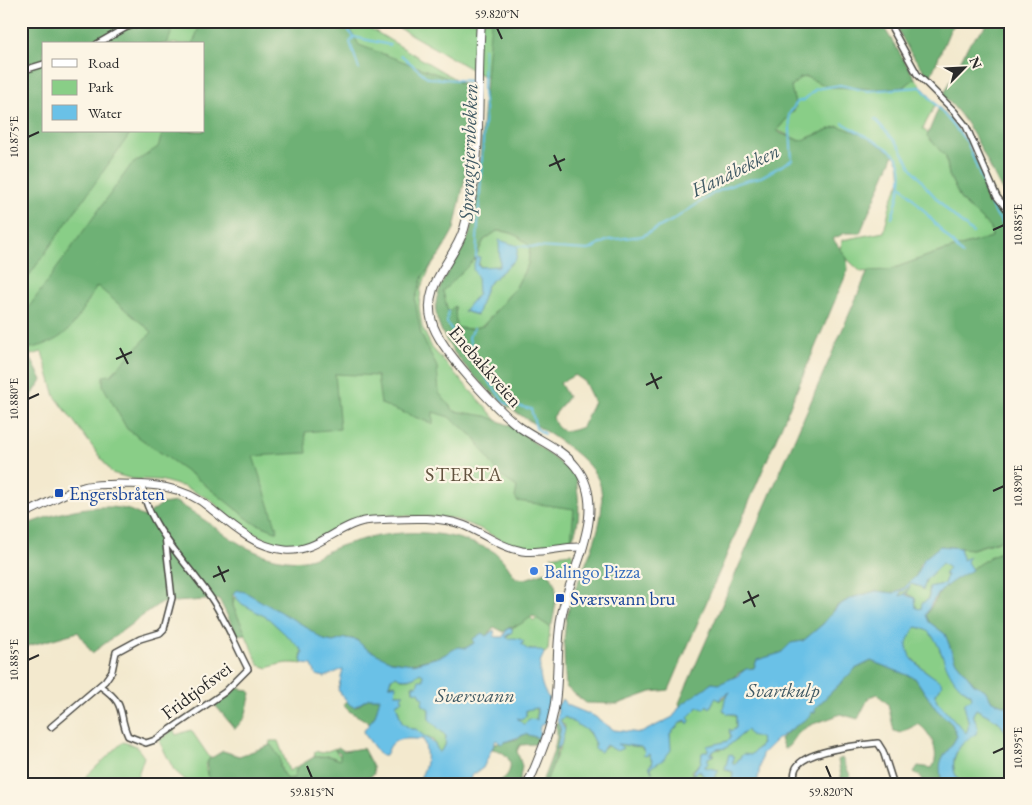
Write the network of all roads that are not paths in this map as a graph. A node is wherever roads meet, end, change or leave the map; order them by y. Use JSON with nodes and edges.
{"nodes":[{"id":1,"x":144,"y":21,"type":"edge"},
{"id":2,"x":481,"y":21,"type":"edge"},
{"id":3,"x":888,"y":21,"type":"edge"},
{"id":4,"x":101,"y":42,"type":"edge"},
{"id":5,"x":42,"y":65,"type":"edge"},
{"id":6,"x":21,"y":71,"type":"edge"},
{"id":7,"x":1011,"y":214,"type":"edge"},
{"id":8,"x":142,"y":484,"type":"junction"},
{"id":9,"x":21,"y":515,"type":"edge"},
{"id":10,"x":165,"y":536,"type":"junction"},
{"id":11,"x":582,"y":547,"type":"junction"},
{"id":12,"x":100,"y":686,"type":"junction"},
{"id":13,"x":51,"y":727,"type":"dead end"},
{"id":14,"x":892,"y":779,"type":"dead end"},
{"id":15,"x":528,"y":784,"type":"edge"},
{"id":16,"x":795,"y":784,"type":"edge"}],
"edges":[{"from":1,"to":4,"type":"street"},
{"from":2,"to":11,"type":"main road","name":"Enebakkveien"},
{"from":3,"to":7,"type":"street"},
{"from":5,"to":6,"type":"street"},
{"from":8,"to":9,"type":"main road"},
{"from":8,"to":10,"type":"street","name":"Fridtjofsvei"},
{"from":8,"to":11,"type":"main road"},
{"from":10,"to":12,"type":"street"},
{"from":10,"to":12,"type":"street","name":"Fridtjofsvei"},
{"from":11,"to":15,"type":"main road","name":"Enebakkveien"},
{"from":12,"to":13,"type":"street"},
{"from":14,"to":16,"type":"street"}]}
